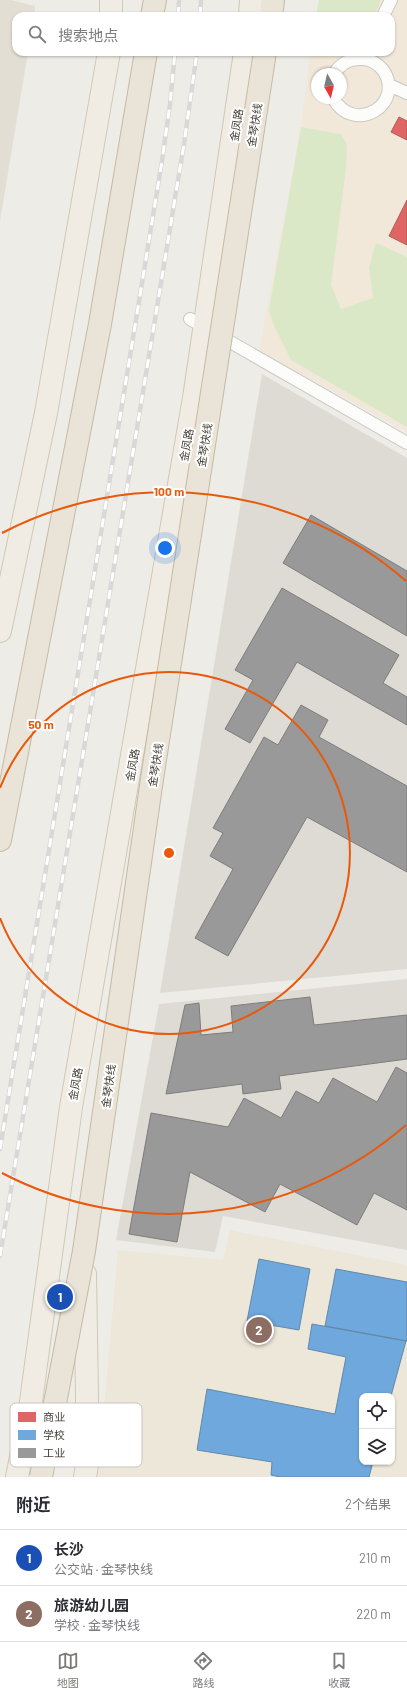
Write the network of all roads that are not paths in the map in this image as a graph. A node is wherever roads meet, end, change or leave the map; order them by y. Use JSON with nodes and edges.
{"nodes":[{"id":1,"x":111,"y":0,"type":"edge"},
{"id":2,"x":155,"y":0,"type":"edge"},
{"id":3,"x":251,"y":0,"type":"edge"},
{"id":4,"x":274,"y":0,"type":"edge"},
{"id":5,"x":391,"y":0,"type":"edge"},
{"id":6,"x":111,"y":12,"type":"edge"},
{"id":7,"x":153,"y":12,"type":"edge"},
{"id":8,"x":250,"y":12,"type":"edge"},
{"id":9,"x":272,"y":12,"type":"edge"},
{"id":10,"x":385,"y":12,"type":"edge"},
{"id":11,"x":108,"y":56,"type":"edge"},
{"id":12,"x":145,"y":56,"type":"edge"},
{"id":13,"x":244,"y":56,"type":"edge"},
{"id":14,"x":264,"y":56,"type":"edge"},
{"id":15,"x":363,"y":56,"type":"edge"},
{"id":16,"x":367,"y":56,"type":"edge"},
{"id":17,"x":338,"y":68,"type":"edge"},
{"id":18,"x":389,"y":85,"type":"junction"},
{"id":19,"x":407,"y":93,"type":"edge"},
{"id":20,"x":336,"y":104,"type":"edge"},
{"id":21,"x":198,"y":323,"type":"junction"},
{"id":22,"x":407,"y":443,"type":"edge"},
{"id":23,"x":0,"y":631,"type":"edge"},
{"id":24,"x":0,"y":840,"type":"edge"},
{"id":25,"x":84,"y":1251,"type":"junction"},
{"id":26,"x":31,"y":1403,"type":"edge"},
{"id":27,"x":55,"y":1403,"type":"edge"},
{"id":28,"x":87,"y":1403,"type":"edge"},
{"id":29,"x":19,"y":1467,"type":"edge"},
{"id":30,"x":43,"y":1467,"type":"edge"},
{"id":31,"x":87,"y":1467,"type":"edge"},
{"id":32,"x":17,"y":1477,"type":"edge"},
{"id":33,"x":41,"y":1477,"type":"edge"},
{"id":34,"x":85,"y":1477,"type":"edge"}],
"edges":[{"from":1,"to":6,"type":"main road"},
{"from":2,"to":7,"type":"highway"},
{"from":3,"to":8,"type":"main road"},
{"from":4,"to":9,"type":"highway"},
{"from":5,"to":10,"type":"lane"},
{"from":11,"to":23,"type":"main road"},
{"from":12,"to":24,"type":"highway"},
{"from":13,"to":21,"type":"main road","name":"金凤路"},
{"from":14,"to":25,"type":"highway","name":"金琴快线","bridge":true},
{"from":15,"to":17,"type":"lane"},
{"from":16,"to":18,"type":"lane"},
{"from":18,"to":19,"type":"lane"},
{"from":18,"to":20,"type":"lane"},
{"from":21,"to":22,"type":"lane"},
{"from":21,"to":26,"type":"main road","name":"金凤路"},
{"from":25,"to":27,"type":"highway","name":"金琴快线","bridge":true},
{"from":25,"to":28,"type":"main road","bridge":true},
{"from":29,"to":32,"type":"main road","name":"金凤路"},
{"from":30,"to":33,"type":"highway","name":"金琴快线","bridge":true},
{"from":31,"to":34,"type":"main road","bridge":true}]}
